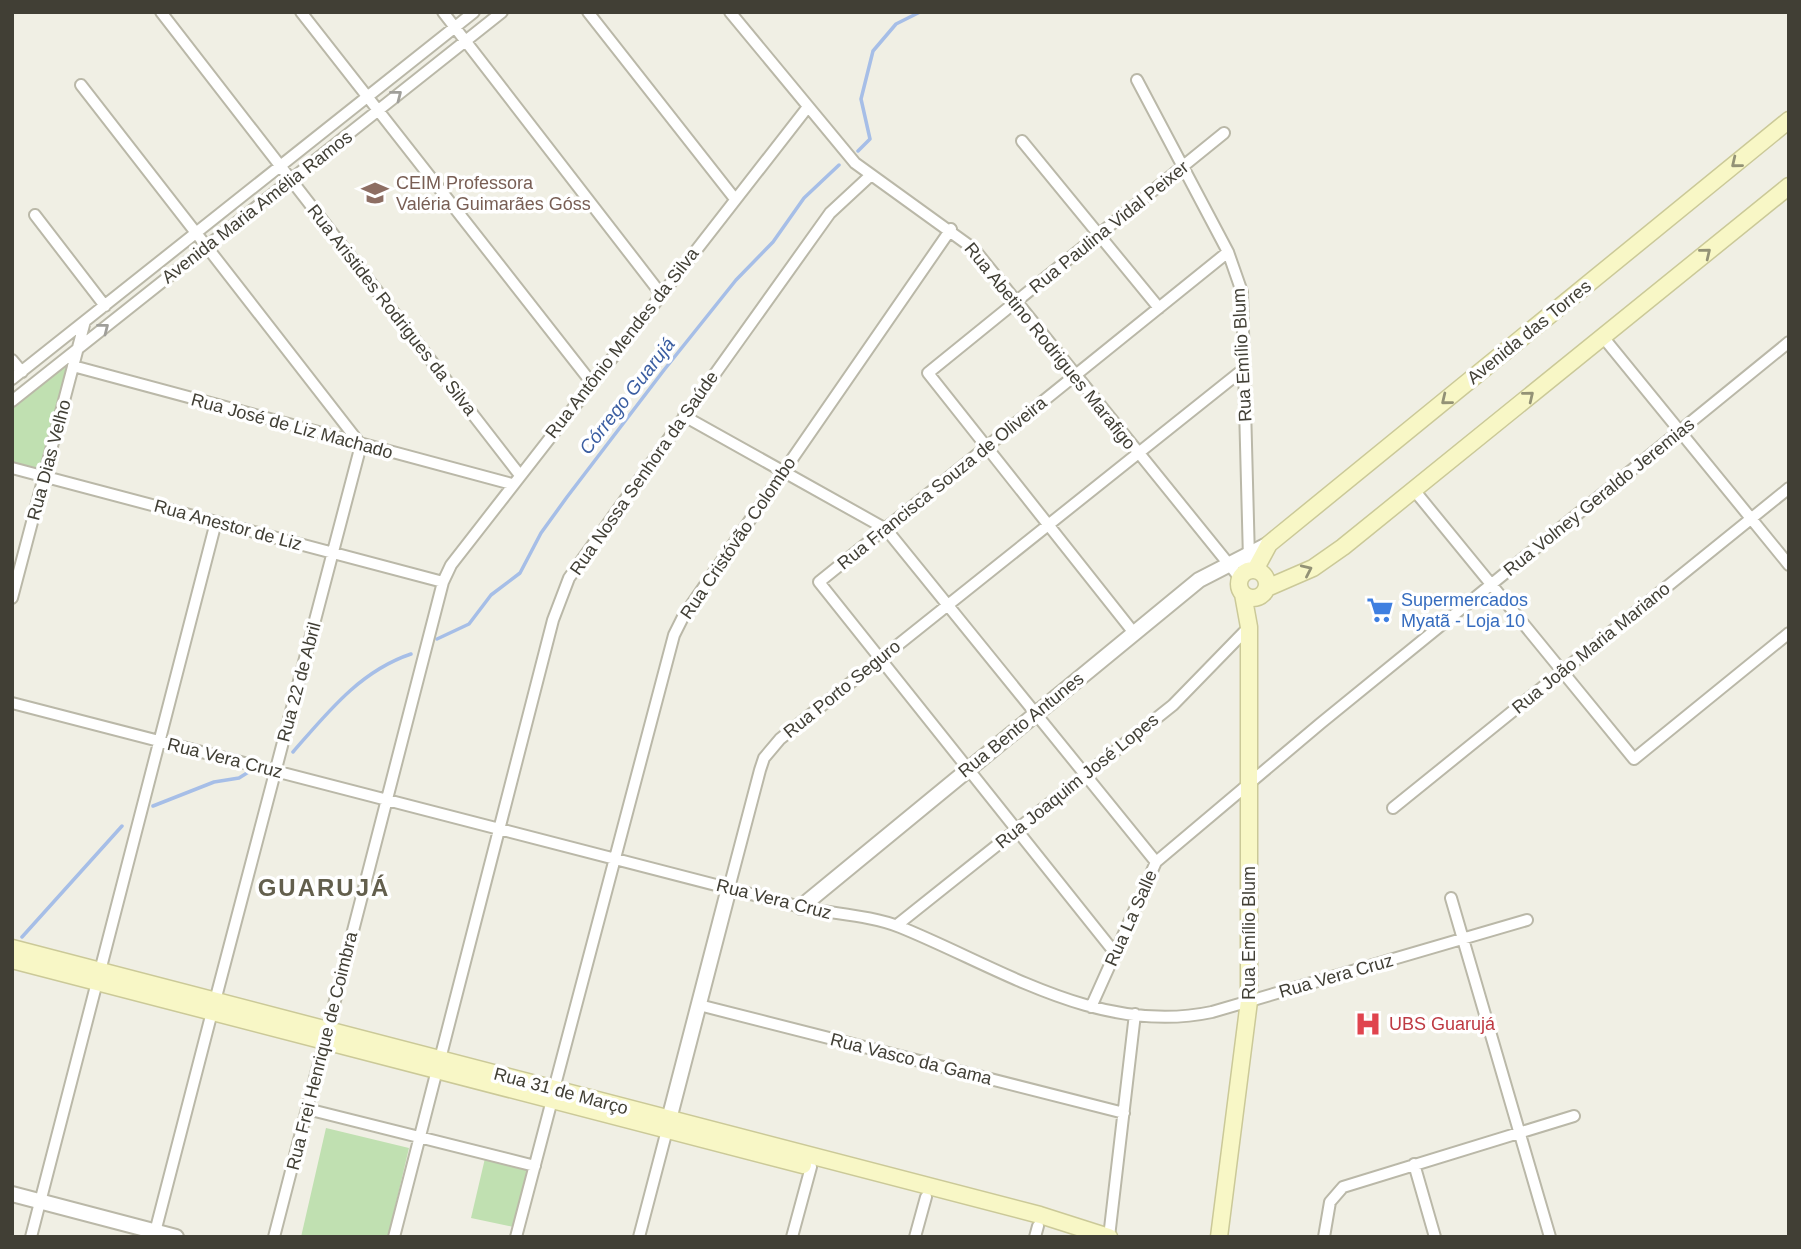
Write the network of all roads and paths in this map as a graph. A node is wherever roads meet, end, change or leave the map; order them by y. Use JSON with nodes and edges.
{"nodes":[{"id":1,"x":161,"y":12,"type":"edge"},
{"id":2,"x":301,"y":12,"type":"edge"},
{"id":3,"x":443,"y":12,"type":"edge"},
{"id":4,"x":474,"y":12,"type":"edge"},
{"id":5,"x":502,"y":12,"type":"edge"},
{"id":6,"x":588,"y":12,"type":"edge"},
{"id":7,"x":730,"y":12,"type":"edge"},
{"id":8,"x":455,"y":27,"type":"junction"},
{"id":9,"x":466,"y":41,"type":"junction"},
{"id":10,"x":1137,"y":80,"type":"dead end"},
{"id":11,"x":81,"y":85,"type":"dead end"},
{"id":12,"x":367,"y":97,"type":"junction"},
{"id":13,"x":807,"y":108,"type":"junction"},
{"id":14,"x":378,"y":111,"type":"junction"},
{"id":15,"x":1789,"y":120,"type":"edge"},
{"id":16,"x":1224,"y":133,"type":"dead end"},
{"id":17,"x":1022,"y":141,"type":"dead end"},
{"id":18,"x":280,"y":166,"type":"junction"},
{"id":19,"x":1183,"y":167,"type":"junction"},
{"id":20,"x":871,"y":175,"type":"junction"},
{"id":21,"x":291,"y":180,"type":"junction"},
{"id":22,"x":1789,"y":186,"type":"edge"},
{"id":23,"x":735,"y":199,"type":"junction"},
{"id":24,"x":35,"y":215,"type":"dead end"},
{"id":25,"x":951,"y":229,"type":"junction"},
{"id":26,"x":196,"y":233,"type":"junction"},
{"id":27,"x":1099,"y":235,"type":"junction"},
{"id":28,"x":207,"y":247,"type":"junction"},
{"id":29,"x":1228,"y":252,"type":"junction"},
{"id":30,"x":661,"y":293,"type":"junction"},
{"id":31,"x":1016,"y":302,"type":"junction"},
{"id":32,"x":105,"y":306,"type":"junction"},
{"id":33,"x":1159,"y":308,"type":"junction"},
{"id":34,"x":85,"y":321,"type":"junction"},
{"id":35,"x":1603,"y":337,"type":"junction"},
{"id":36,"x":1789,"y":342,"type":"edge"},
{"id":37,"x":78,"y":349,"type":"junction"},
{"id":38,"x":12,"y":360,"type":"edge"},
{"id":39,"x":73,"y":366,"type":"junction"},
{"id":40,"x":1245,"y":368,"type":"junction"},
{"id":41,"x":17,"y":375,"type":"edge"},
{"id":42,"x":1074,"y":376,"type":"junction"},
{"id":43,"x":592,"y":383,"type":"junction"},
{"id":44,"x":12,"y":401,"type":"edge"},
{"id":45,"x":684,"y":416,"type":"junction"},
{"id":46,"x":1679,"y":431,"type":"junction"},
{"id":47,"x":361,"y":445,"type":"junction"},
{"id":48,"x":987,"y":447,"type":"junction"},
{"id":49,"x":1137,"y":454,"type":"junction"},
{"id":50,"x":12,"y":468,"type":"edge"},
{"id":51,"x":783,"y":472,"type":"junction"},
{"id":52,"x":519,"y":474,"type":"junction"},
{"id":53,"x":44,"y":477,"type":"junction"},
{"id":54,"x":512,"y":484,"type":"junction"},
{"id":55,"x":1789,"y":488,"type":"edge"},
{"id":56,"x":1414,"y":490,"type":"junction"},
{"id":57,"x":1751,"y":519,"type":"junction"},
{"id":58,"x":216,"y":522,"type":"junction"},
{"id":59,"x":1049,"y":525,"type":"junction"},
{"id":60,"x":886,"y":529,"type":"junction"},
{"id":61,"x":1269,"y":544,"type":"junction"},
{"id":62,"x":333,"y":552,"type":"junction"},
{"id":63,"x":1248,"y":554,"type":"junction"},
{"id":64,"x":1229,"y":563,"type":"junction"},
{"id":65,"x":1789,"y":565,"type":"edge"},
{"id":66,"x":443,"y":582,"type":"junction"},
{"id":67,"x":1252,"y":583,"type":"junction"},
{"id":68,"x":1491,"y":585,"type":"junction"},
{"id":69,"x":12,"y":598,"type":"edge"},
{"id":70,"x":948,"y":605,"type":"junction"},
{"id":71,"x":1249,"y":627,"type":"junction"},
{"id":72,"x":1134,"y":632,"type":"junction"},
{"id":73,"x":1789,"y":633,"type":"edge"},
{"id":74,"x":880,"y":659,"type":"junction"},
{"id":75,"x":1562,"y":671,"type":"junction"},
{"id":76,"x":12,"y":703,"type":"edge"},
{"id":77,"x":1035,"y":714,"type":"junction"},
{"id":78,"x":159,"y":741,"type":"junction"},
{"id":79,"x":968,"y":769,"type":"junction"},
{"id":80,"x":276,"y":771,"type":"junction"},
{"id":81,"x":1085,"y":775,"type":"junction"},
{"id":82,"x":1249,"y":786,"type":"junction"},
{"id":83,"x":387,"y":800,"type":"junction"},
{"id":84,"x":1393,"y":808,"type":"dead end"},
{"id":85,"x":499,"y":829,"type":"junction"},
{"id":86,"x":1017,"y":830,"type":"junction"},
{"id":87,"x":614,"y":859,"type":"junction"},
{"id":88,"x":1156,"y":862,"type":"junction"},
{"id":89,"x":729,"y":888,"type":"junction"},
{"id":90,"x":1451,"y":898,"type":"dead end"},
{"id":91,"x":801,"y":907,"type":"junction"},
{"id":92,"x":1527,"y":920,"type":"dead end"},
{"id":93,"x":897,"y":925,"type":"junction"},
{"id":94,"x":1463,"y":939,"type":"junction"},
{"id":95,"x":12,"y":948,"type":"edge"},
{"id":96,"x":1115,"y":953,"type":"junction"},
{"id":97,"x":12,"y":960,"type":"edge"},
{"id":98,"x":98,"y":976,"type":"junction"},
{"id":99,"x":1249,"y":1001,"type":"junction"},
{"id":100,"x":699,"y":1004,"type":"junction"},
{"id":101,"x":214,"y":1007,"type":"junction"},
{"id":102,"x":1091,"y":1007,"type":"junction"},
{"id":103,"x":1135,"y":1014,"type":"junction"},
{"id":104,"x":326,"y":1035,"type":"junction"},
{"id":105,"x":439,"y":1065,"type":"junction"},
{"id":106,"x":553,"y":1094,"type":"junction"},
{"id":107,"x":307,"y":1109,"type":"junction"},
{"id":108,"x":1124,"y":1113,"type":"junction"},
{"id":109,"x":1574,"y":1116,"type":"dead end"},
{"id":110,"x":668,"y":1124,"type":"junction"},
{"id":111,"x":1520,"y":1132,"type":"junction"},
{"id":112,"x":420,"y":1137,"type":"junction"},
{"id":113,"x":1414,"y":1164,"type":"junction"},
{"id":114,"x":535,"y":1166,"type":"junction"},
{"id":115,"x":811,"y":1167,"type":"junction"},
{"id":116,"x":12,"y":1194,"type":"edge"},
{"id":117,"x":926,"y":1197,"type":"junction"},
{"id":118,"x":40,"y":1201,"type":"junction"},
{"id":119,"x":1037,"y":1231,"type":"edge"},
{"id":120,"x":154,"y":1234,"type":"edge"},
{"id":121,"x":31,"y":1237,"type":"edge"},
{"id":122,"x":176,"y":1237,"type":"edge"},
{"id":123,"x":274,"y":1237,"type":"edge"},
{"id":124,"x":394,"y":1237,"type":"edge"},
{"id":125,"x":516,"y":1237,"type":"edge"},
{"id":126,"x":639,"y":1237,"type":"edge"},
{"id":127,"x":792,"y":1237,"type":"edge"},
{"id":128,"x":915,"y":1237,"type":"edge"},
{"id":129,"x":1076,"y":1237,"type":"edge"},
{"id":130,"x":1109,"y":1237,"type":"edge"},
{"id":131,"x":1219,"y":1237,"type":"edge"},
{"id":132,"x":1324,"y":1237,"type":"edge"},
{"id":133,"x":1435,"y":1237,"type":"edge"},
{"id":134,"x":1550,"y":1237,"type":"edge"}],
"edges":[{"from":1,"to":18,"type":"street","name":"Rua Aristides Rodrigues da Silva"},
{"from":2,"to":12,"type":"street"},
{"from":3,"to":8,"type":"street"},
{"from":4,"to":8,"type":"street","name":"Avenida Maria Amélia Ramos"},
{"from":5,"to":9,"type":"street","name":"Avenida Maria Amélia Ramos"},
{"from":6,"to":23,"type":"street"},
{"from":7,"to":13,"type":"street","name":"Rua Abetino Rodrigues Marafigo"},
{"from":8,"to":9,"type":"street"},
{"from":8,"to":12,"type":"street","name":"Avenida Maria Amélia Ramos"},
{"from":14,"to":9,"type":"street","name":"Avenida Maria Amélia Ramos","one_way":true},
{"from":9,"to":30,"type":"street"},
{"from":10,"to":19,"type":"street","name":"Rua Emílio Blum"},
{"from":11,"to":26,"type":"street"},
{"from":12,"to":14,"type":"street"},
{"from":12,"to":18,"type":"street","name":"Avenida Maria Amélia Ramos"},
{"from":13,"to":20,"type":"street","name":"Rua Abetino Rodrigues Marafigo"},
{"from":13,"to":23,"type":"street","name":"Rua Antônio Mendes da Silva"},
{"from":14,"to":21,"type":"street","name":"Avenida Maria Amélia Ramos"},
{"from":14,"to":43,"type":"street"},
{"from":15,"to":61,"type":"main road","name":"Avenida das Torres","one_way":true},
{"from":16,"to":19,"type":"street","name":"Rua Paulina Vidal Peixer"},
{"from":17,"to":27,"type":"street"},
{"from":18,"to":21,"type":"street","name":"Rua Aristides Rodrigues da Silva"},
{"from":18,"to":26,"type":"street","name":"Avenida Maria Amélia Ramos"},
{"from":19,"to":27,"type":"street","name":"Rua Paulina Vidal Peixer"},
{"from":19,"to":29,"type":"street","name":"Rua Emílio Blum"},
{"from":20,"to":25,"type":"street","name":"Rua Abetino Rodrigues Marafigo"},
{"from":20,"to":45,"type":"street","name":"Rua Nossa Senhora da Saúde"},
{"from":21,"to":28,"type":"street","name":"Avenida Maria Amélia Ramos"},
{"from":21,"to":52,"type":"street","name":"Rua Aristides Rodrigues da Silva"},
{"from":35,"to":22,"type":"main road","one_way":true},
{"from":23,"to":30,"type":"street","name":"Rua Antônio Mendes da Silva"},
{"from":24,"to":32,"type":"street"},
{"from":25,"to":31,"type":"street","name":"Rua Abetino Rodrigues Marafigo"},
{"from":25,"to":51,"type":"street","name":"Rua Cristóvão Colombo"},
{"from":26,"to":28,"type":"street"},
{"from":26,"to":32,"type":"street","name":"Avenida Maria Amélia Ramos"},
{"from":27,"to":31,"type":"street","name":"Rua Paulina Vidal Peixer"},
{"from":27,"to":33,"type":"street"},
{"from":37,"to":28,"type":"street","name":"Avenida Maria Amélia Ramos","one_way":true},
{"from":28,"to":47,"type":"street"},
{"from":29,"to":33,"type":"street","name":"Rua Francisca Souza de Oliveira"},
{"from":29,"to":40,"type":"street","name":"Rua Emílio Blum"},
{"from":30,"to":43,"type":"street","name":"Rua Antônio Mendes da Silva"},
{"from":31,"to":42,"type":"street","name":"Rua Abetino Rodrigues Marafigo"},
{"from":31,"to":48,"type":"street","name":"Rua Paulina Vidal Peixer"},
{"from":32,"to":34,"type":"street","name":"Avenida Maria Amélia Ramos"},
{"from":33,"to":42,"type":"street","name":"Rua Francisca Souza de Oliveira"},
{"from":34,"to":37,"type":"street","name":"Rua Dias Velho"},
{"from":34,"to":41,"type":"street","name":"Avenida Maria Amélia Ramos"},
{"from":35,"to":46,"type":"street"},
{"from":56,"to":35,"type":"main road","one_way":true},
{"from":36,"to":46,"type":"street","name":"Rua Volney Geraldo Jeremias"},
{"from":37,"to":39,"type":"street","name":"Rua Dias Velho"},
{"from":37,"to":44,"type":"street","name":"Avenida Maria Amélia Ramos"},
{"from":38,"to":41,"type":"street"},
{"from":39,"to":47,"type":"street","name":"Rua José de Liz Machado"},
{"from":39,"to":53,"type":"street","name":"Rua Dias Velho"},
{"from":40,"to":49,"type":"street","name":"Rua Porto Seguro"},
{"from":40,"to":63,"type":"street","name":"Rua Emílio Blum"},
{"from":42,"to":48,"type":"street","name":"Rua Francisca Souza de Oliveira"},
{"from":42,"to":49,"type":"street","name":"Rua Abetino Rodrigues Marafigo"},
{"from":43,"to":52,"type":"street","name":"Rua Antônio Mendes da Silva"},
{"from":45,"to":51,"type":"street"},
{"from":45,"to":85,"type":"street","name":"Rua Nossa Senhora da Saúde"},
{"from":46,"to":57,"type":"street"},
{"from":46,"to":68,"type":"street","name":"Rua Volney Geraldo Jeremias"},
{"from":47,"to":54,"type":"street","name":"Rua José de Liz Machado"},
{"from":47,"to":62,"type":"street","name":"Rua 22 de Abril"},
{"from":48,"to":59,"type":"street"},
{"from":48,"to":60,"type":"street","name":"Rua Francisca Souza de Oliveira"},
{"from":49,"to":59,"type":"street","name":"Rua Porto Seguro"},
{"from":49,"to":64,"type":"street","name":"Rua Abetino Rodrigues Marafigo"},
{"from":50,"to":53,"type":"street","name":"Rua Anestor de Liz"},
{"from":51,"to":60,"type":"street"},
{"from":51,"to":87,"type":"street","name":"Rua Cristóvão Colombo"},
{"from":52,"to":54,"type":"street","name":"Rua Antônio Mendes da Silva"},
{"from":53,"to":58,"type":"street","name":"Rua Anestor de Liz"},
{"from":53,"to":69,"type":"street","name":"Rua Dias Velho"},
{"from":54,"to":66,"type":"street","name":"Rua Antônio Mendes da Silva"},
{"from":55,"to":57,"type":"street","name":"Rua João Maria Mariano"},
{"from":67,"to":56,"type":"main road","one_way":true},
{"from":56,"to":68,"type":"street"},
{"from":57,"to":65,"type":"street"},
{"from":57,"to":75,"type":"street","name":"Rua João Maria Mariano"},
{"from":58,"to":62,"type":"street","name":"Rua Anestor de Liz"},
{"from":58,"to":78,"type":"street"},
{"from":59,"to":70,"type":"street","name":"Rua Porto Seguro"},
{"from":59,"to":72,"type":"street"},
{"from":60,"to":70,"type":"street"},
{"from":60,"to":74,"type":"street","name":"Rua Francisca Souza de Oliveira"},
{"from":61,"to":63,"type":"street","name":"Avenida das Torres"},
{"from":61,"to":67,"type":"main road","name":"Avenida das Torres"},
{"from":62,"to":66,"type":"street","name":"Rua Anestor de Liz"},
{"from":62,"to":80,"type":"street","name":"Rua 22 de Abril"},
{"from":63,"to":64,"type":"street","name":"Rua Bento Antunes"},
{"from":63,"to":67,"type":"street","name":"Rua Emílio Blum"},
{"from":64,"to":67,"type":"street","name":"Rua Abetino Rodrigues Marafigo"},
{"from":64,"to":72,"type":"street","name":"Rua Bento Antunes"},
{"from":66,"to":83,"type":"street","name":"Rua Frei Henrique de Coimbra"},
{"from":67,"to":71,"type":"main road","name":"Rua Emílio Blum"},
{"from":68,"to":75,"type":"street"},
{"from":68,"to":82,"type":"street","name":"Rua Volney Geraldo Jeremias"},
{"from":70,"to":74,"type":"street","name":"Rua Porto Seguro"},
{"from":70,"to":77,"type":"street"},
{"from":71,"to":81,"type":"street","name":"Rua Joaquim José Lopes"},
{"from":71,"to":82,"type":"main road","name":"Rua Emílio Blum"},
{"from":72,"to":77,"type":"street","name":"Rua Bento Antunes"},
{"from":73,"to":75,"type":"street"},
{"from":74,"to":79,"type":"street"},
{"from":74,"to":89,"type":"street","name":"Rua Porto Seguro"},
{"from":75,"to":84,"type":"street","name":"Rua João Maria Mariano"},
{"from":76,"to":78,"type":"street","name":"Rua Vera Cruz"},
{"from":77,"to":79,"type":"street","name":"Rua Bento Antunes"},
{"from":77,"to":81,"type":"street"},
{"from":78,"to":80,"type":"street","name":"Rua Vera Cruz"},
{"from":78,"to":98,"type":"street"},
{"from":79,"to":86,"type":"street"},
{"from":79,"to":91,"type":"street","name":"Rua Bento Antunes"},
{"from":80,"to":83,"type":"street","name":"Rua Vera Cruz"},
{"from":80,"to":101,"type":"street","name":"Rua 22 de Abril"},
{"from":81,"to":86,"type":"street","name":"Rua Joaquim José Lopes"},
{"from":81,"to":88,"type":"street"},
{"from":82,"to":88,"type":"street","name":"Rua La Salle"},
{"from":82,"to":99,"type":"main road","name":"Rua Emílio Blum"},
{"from":83,"to":85,"type":"street","name":"Rua Vera Cruz"},
{"from":83,"to":104,"type":"street","name":"Rua Frei Henrique de Coimbra"},
{"from":85,"to":87,"type":"street","name":"Rua Vera Cruz"},
{"from":85,"to":105,"type":"street","name":"Rua Nossa Senhora da Saúde"},
{"from":86,"to":93,"type":"street","name":"Rua Joaquim José Lopes"},
{"from":86,"to":96,"type":"street"},
{"from":87,"to":89,"type":"street","name":"Rua Vera Cruz"},
{"from":87,"to":106,"type":"street","name":"Rua Cristóvão Colombo"},
{"from":88,"to":96,"type":"street","name":"Rua La Salle"},
{"from":89,"to":91,"type":"street","name":"Rua Vera Cruz"},
{"from":89,"to":100,"type":"street","name":"Rua Porto Seguro"},
{"from":90,"to":94,"type":"street"},
{"from":91,"to":93,"type":"street","name":"Rua Vera Cruz"},
{"from":92,"to":94,"type":"street","name":"Rua Vera Cruz"},
{"from":93,"to":102,"type":"street","name":"Rua Vera Cruz"},
{"from":94,"to":99,"type":"street","name":"Rua Vera Cruz"},
{"from":94,"to":111,"type":"street"},
{"from":95,"to":98,"type":"main road","name":"Rua 31 de Março"},
{"from":96,"to":102,"type":"street","name":"Rua La Salle"},
{"from":97,"to":98,"type":"main road","name":"Rua 31 de Março"},
{"from":98,"to":101,"type":"main road","name":"Rua 31 de Março"},
{"from":98,"to":118,"type":"street"},
{"from":99,"to":103,"type":"street","name":"Rua Vera Cruz"},
{"from":99,"to":131,"type":"main road","name":"Rua Emílio Blum"},
{"from":100,"to":108,"type":"street","name":"Rua Vasco da Gama"},
{"from":100,"to":110,"type":"street","name":"Rua Porto Seguro"},
{"from":101,"to":104,"type":"main road","name":"Rua 31 de Março"},
{"from":101,"to":120,"type":"street","name":"Rua 22 de Abril"},
{"from":102,"to":103,"type":"street","name":"Rua Vera Cruz"},
{"from":103,"to":108,"type":"street"},
{"from":104,"to":105,"type":"main road","name":"Rua 31 de Março"},
{"from":104,"to":107,"type":"street","name":"Rua Frei Henrique de Coimbra"},
{"from":105,"to":106,"type":"main road","name":"Rua 31 de Março"},
{"from":105,"to":112,"type":"street","name":"Rua Nossa Senhora da Saúde"},
{"from":106,"to":110,"type":"main road","name":"Rua 31 de Março"},
{"from":106,"to":114,"type":"street","name":"Rua Cristóvão Colombo"},
{"from":107,"to":112,"type":"street"},
{"from":107,"to":123,"type":"street","name":"Rua Frei Henrique de Coimbra"},
{"from":108,"to":130,"type":"street"},
{"from":109,"to":111,"type":"street"},
{"from":110,"to":115,"type":"main road","name":"Rua 31 de Março"},
{"from":110,"to":126,"type":"street","name":"Rua Porto Seguro"},
{"from":110,"to":130,"type":"main road","name":"Rua 31 de Março"},
{"from":111,"to":113,"type":"street"},
{"from":111,"to":134,"type":"street"},
{"from":112,"to":114,"type":"street"},
{"from":112,"to":124,"type":"street","name":"Rua Nossa Senhora da Saúde"},
{"from":113,"to":132,"type":"street"},
{"from":113,"to":133,"type":"street"},
{"from":114,"to":125,"type":"street","name":"Rua Cristóvão Colombo"},
{"from":115,"to":117,"type":"main road","name":"Rua 31 de Março"},
{"from":115,"to":127,"type":"street"},
{"from":116,"to":118,"type":"street"},
{"from":117,"to":119,"type":"main road","name":"Rua 31 de Março"},
{"from":117,"to":128,"type":"street"},
{"from":118,"to":120,"type":"street"},
{"from":118,"to":121,"type":"street"},
{"from":119,"to":129,"type":"main road","name":"Rua 31 de Março"},
{"from":120,"to":122,"type":"street"}]}
